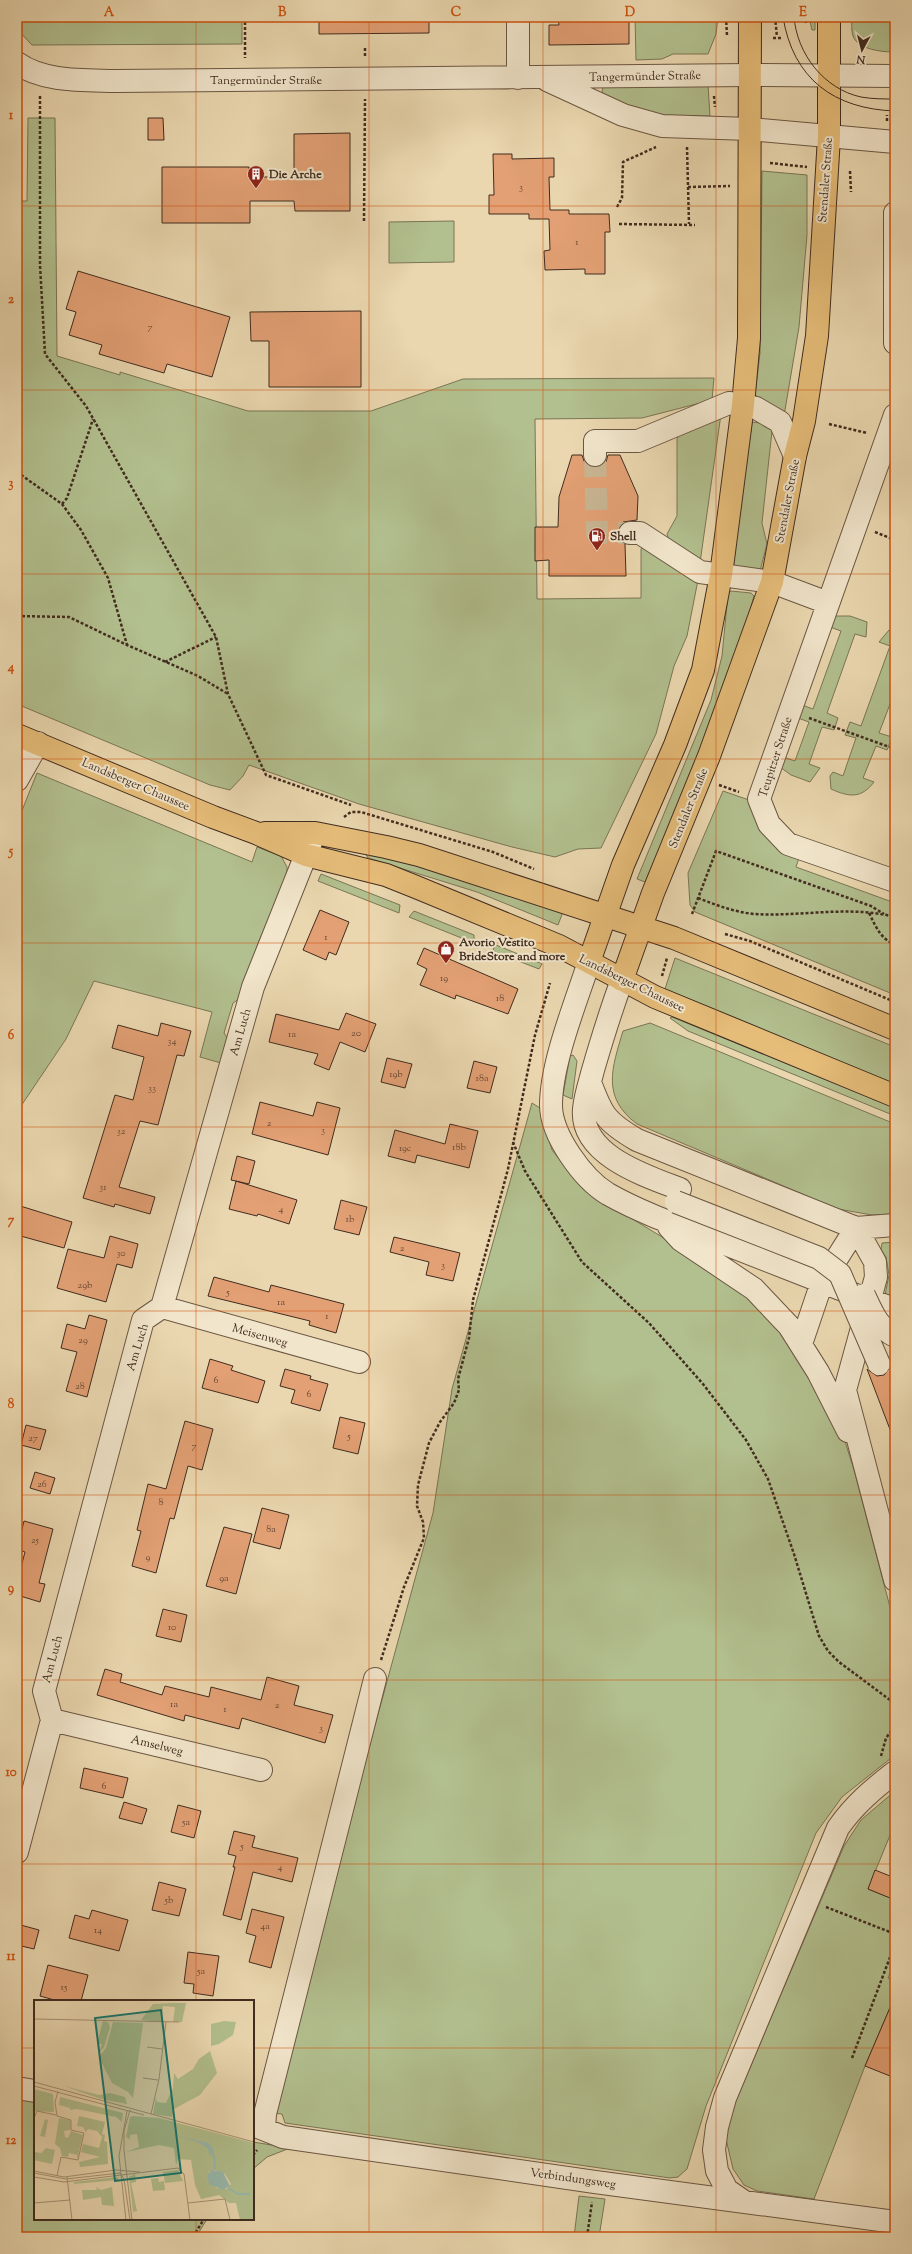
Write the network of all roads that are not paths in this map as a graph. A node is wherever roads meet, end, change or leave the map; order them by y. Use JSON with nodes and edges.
{"nodes":[{"id":1,"x":518,"y":17,"type":"edge"},
{"id":2,"x":750,"y":17,"type":"edge"},
{"id":3,"x":829,"y":17,"type":"edge"},
{"id":4,"x":17,"y":63,"type":"edge"},
{"id":5,"x":750,"y":74,"type":"junction"},
{"id":6,"x":829,"y":75,"type":"junction"},
{"id":7,"x":895,"y":76,"type":"edge"},
{"id":8,"x":540,"y":77,"type":"junction"},
{"id":9,"x":518,"y":78,"type":"junction"},
{"id":10,"x":749,"y":129,"type":"junction"},
{"id":11,"x":828,"y":138,"type":"junction"},
{"id":12,"x":895,"y":142,"type":"edge"},
{"id":13,"x":895,"y":213,"type":"edge"},
{"id":14,"x":895,"y":343,"type":"edge"},
{"id":15,"x":743,"y":405,"type":"junction"},
{"id":16,"x":895,"y":415,"type":"edge"},
{"id":17,"x":595,"y":454,"type":"tunnel mouth"},
{"id":18,"x":795,"y":456,"type":"junction"},
{"id":19,"x":630,"y":533,"type":"tunnel mouth"},
{"id":20,"x":721,"y":575,"type":"junction"},
{"id":21,"x":772,"y":582,"type":"junction"},
{"id":22,"x":828,"y":603,"type":"junction"},
{"id":23,"x":17,"y":735,"type":"edge"},
{"id":24,"x":38,"y":743,"type":"junction"},
{"id":25,"x":17,"y":780,"type":"edge"},
{"id":26,"x":256,"y":833,"type":"junction"},
{"id":27,"x":315,"y":833,"type":"junction"},
{"id":28,"x":306,"y":855,"type":"junction"},
{"id":29,"x":895,"y":881,"type":"edge"},
{"id":30,"x":606,"y":915,"type":"junction"},
{"id":31,"x":641,"y":927,"type":"junction"},
{"id":32,"x":592,"y":954,"type":"junction"},
{"id":33,"x":625,"y":970,"type":"junction"},
{"id":34,"x":895,"y":1029,"type":"edge"},
{"id":35,"x":590,"y":1082,"type":"junction"},
{"id":36,"x":895,"y":1096,"type":"edge"},
{"id":37,"x":565,"y":1145,"type":"junction"},
{"id":38,"x":678,"y":1196,"type":"junction"},
{"id":39,"x":662,"y":1219,"type":"junction"},
{"id":40,"x":895,"y":1225,"type":"edge"},
{"id":41,"x":856,"y":1228,"type":"junction"},
{"id":42,"x":822,"y":1282,"type":"junction"},
{"id":43,"x":885,"y":1306,"type":"edge"},
{"id":44,"x":162,"y":1307,"type":"junction"},
{"id":45,"x":895,"y":1336,"type":"edge"},
{"id":46,"x":801,"y":1344,"type":"junction"},
{"id":47,"x":359,"y":1362,"type":"dead end"},
{"id":48,"x":879,"y":1364,"type":"dead end"},
{"id":49,"x":861,"y":1450,"type":"junction"},
{"id":50,"x":895,"y":1580,"type":"edge"},
{"id":51,"x":375,"y":1679,"type":"road end"},
{"id":52,"x":52,"y":1720,"type":"junction"},
{"id":53,"x":261,"y":1770,"type":"dead end"},
{"id":54,"x":895,"y":1772,"type":"edge"},
{"id":55,"x":17,"y":1852,"type":"edge"},
{"id":56,"x":17,"y":2088,"type":"edge"},
{"id":57,"x":34,"y":2091,"type":"edge"},
{"id":58,"x":258,"y":2127,"type":"edge"},
{"id":59,"x":743,"y":2201,"type":"junction"},
{"id":60,"x":895,"y":2222,"type":"edge"}],
"edges":[{"from":1,"to":9,"type":"street"},
{"from":2,"to":5,"type":"main road"},
{"from":3,"to":6,"type":"main road","name":"Stendaler Straße"},
{"from":4,"to":9,"type":"street","name":"Tangermünder Straße"},
{"from":5,"to":6,"type":"street","name":"Tangermünder Straße"},
{"from":5,"to":8,"type":"street","name":"Tangermünder Straße"},
{"from":5,"to":10,"type":"main road"},
{"from":6,"to":7,"type":"street","name":"Tangermünder Straße"},
{"from":6,"to":11,"type":"main road","name":"Stendaler Straße"},
{"from":8,"to":9,"type":"street","name":"Tangermünder Straße"},
{"from":8,"to":10,"type":"street","name":"Tangermünder Straße"},
{"from":10,"to":11,"type":"street","name":"Tangermünder Straße"},
{"from":10,"to":15,"type":"main road"},
{"from":11,"to":12,"type":"street","name":"Tangermünder Straße"},
{"from":11,"to":18,"type":"main road","name":"Stendaler Straße"},
{"from":13,"to":14,"type":"street"},
{"from":15,"to":17,"type":"street"},
{"from":15,"to":18,"type":"street"},
{"from":15,"to":20,"type":"main road"},
{"from":16,"to":22,"type":"street","name":"Teupitzer Straße"},
{"from":18,"to":21,"type":"main road","name":"Stendaler Straße"},
{"from":19,"to":20,"type":"street"},
{"from":20,"to":21,"type":"street"},
{"from":20,"to":30,"type":"main road"},
{"from":21,"to":22,"type":"street"},
{"from":21,"to":31,"type":"main road","name":"Stendaler Straße"},
{"from":22,"to":29,"type":"street","name":"Teupitzer Straße"},
{"from":23,"to":24,"type":"main road","name":"Landsberger Chaussee"},
{"from":24,"to":25,"type":"street"},
{"from":24,"to":26,"type":"main road","name":"Landsberger Chaussee"},
{"from":26,"to":27,"type":"main road","name":"Landsberger Chaussee"},
{"from":26,"to":28,"type":"main road","name":"Landsberger Chaussee"},
{"from":27,"to":28,"type":"street","name":"Am Luch"},
{"from":27,"to":30,"type":"main road","name":"Landsberger Chaussee"},
{"from":28,"to":32,"type":"main road","name":"Landsberger Chaussee"},
{"from":28,"to":44,"type":"street","name":"Am Luch"},
{"from":30,"to":31,"type":"main road","name":"Landsberger Chaussee"},
{"from":30,"to":32,"type":"main road"},
{"from":31,"to":33,"type":"main road","name":"Stendaler Straße"},
{"from":31,"to":34,"type":"main road","name":"Landsberger Chaussee"},
{"from":32,"to":33,"type":"main road","name":"Landsberger Chaussee"},
{"from":32,"to":37,"type":"street"},
{"from":33,"to":35,"type":"street"},
{"from":33,"to":36,"type":"main road","name":"Landsberger Chaussee"},
{"from":35,"to":38,"type":"street"},
{"from":35,"to":41,"type":"street"},
{"from":37,"to":38,"type":"street"},
{"from":37,"to":39,"type":"street"},
{"from":38,"to":45,"type":"street","bridge":true},
{"from":38,"to":48,"type":"street","bridge":true},
{"from":39,"to":42,"type":"street"},
{"from":39,"to":46,"type":"street"},
{"from":40,"to":41,"type":"street"},
{"from":41,"to":42,"type":"street"},
{"from":41,"to":43,"type":"street"},
{"from":42,"to":43,"type":"street"},
{"from":42,"to":46,"type":"street"},
{"from":43,"to":49,"type":"street"},
{"from":44,"to":47,"type":"street","name":"Meisenweg"},
{"from":44,"to":52,"type":"street","name":"Am Luch"},
{"from":46,"to":49,"type":"street"},
{"from":49,"to":50,"type":"street"},
{"from":51,"to":58,"type":"street"},
{"from":52,"to":53,"type":"street","name":"Amselweg"},
{"from":52,"to":55,"type":"street"},
{"from":54,"to":59,"type":"street"},
{"from":56,"to":57,"type":"street"},
{"from":58,"to":59,"type":"street","name":"Verbindungsweg"},
{"from":59,"to":60,"type":"street","name":"Verbindungsweg"}]}
